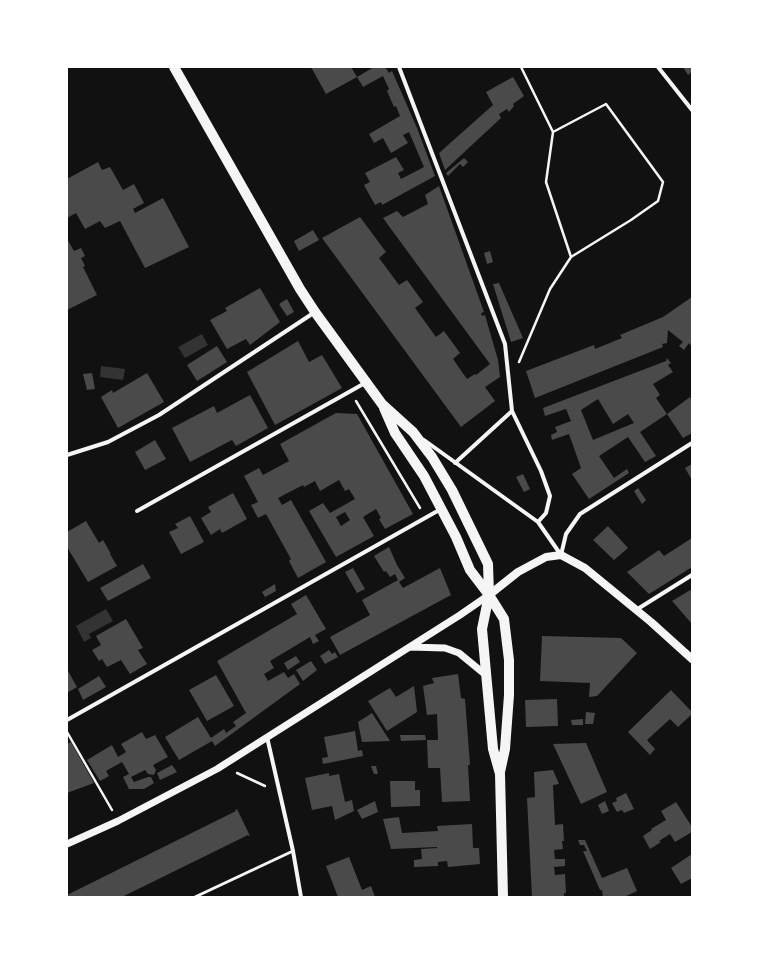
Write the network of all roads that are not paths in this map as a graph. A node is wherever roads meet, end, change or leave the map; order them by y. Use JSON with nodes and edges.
{"nodes":[{"id":1,"x":174,"y":67,"type":"edge"},
{"id":2,"x":399,"y":67,"type":"edge"},
{"id":3,"x":658,"y":67,"type":"edge"},
{"id":4,"x":692,"y":110,"type":"edge"},
{"id":5,"x":314,"y":312,"type":"junction"},
{"id":6,"x":366,"y":383,"type":"junction"},
{"id":7,"x":382,"y":404,"type":"junction"},
{"id":8,"x":512,"y":411,"type":"junction"},
{"id":9,"x":413,"y":432,"type":"junction"},
{"id":10,"x":692,"y":443,"type":"edge"},
{"id":11,"x":67,"y":455,"type":"edge"},
{"id":12,"x":455,"y":463,"type":"junction"},
{"id":13,"x":441,"y":509,"type":"junction"},
{"id":14,"x":137,"y":511,"type":"dead end"},
{"id":15,"x":538,"y":522,"type":"junction"},
{"id":16,"x":561,"y":555,"type":"junction"},
{"id":17,"x":692,"y":575,"type":"edge"},
{"id":18,"x":489,"y":595,"type":"junction"},
{"id":19,"x":636,"y":610,"type":"junction"},
{"id":20,"x":410,"y":647,"type":"junction"},
{"id":21,"x":692,"y":659,"type":"edge"},
{"id":22,"x":487,"y":676,"type":"junction"},
{"id":23,"x":67,"y":720,"type":"edge"},
{"id":24,"x":267,"y":738,"type":"junction"},
{"id":25,"x":500,"y":774,"type":"junction"},
{"id":26,"x":67,"y":844,"type":"edge"},
{"id":27,"x":293,"y":851,"type":"junction"},
{"id":28,"x":195,"y":897,"type":"edge"},
{"id":29,"x":301,"y":897,"type":"edge"},
{"id":30,"x":503,"y":897,"type":"edge"}],
"edges":[{"from":1,"to":5,"type":"main road"},
{"from":2,"to":8,"type":"street"},
{"from":3,"to":4,"type":"street"},
{"from":5,"to":6,"type":"main road"},
{"from":5,"to":11,"type":"street"},
{"from":6,"to":7,"type":"main road"},
{"from":6,"to":14,"type":"street"},
{"from":7,"to":9,"type":"main road"},
{"from":7,"to":13,"type":"main road"},
{"from":8,"to":12,"type":"street"},
{"from":8,"to":15,"type":"street"},
{"from":9,"to":12,"type":"street"},
{"from":9,"to":18,"type":"main road"},
{"from":10,"to":16,"type":"street"},
{"from":12,"to":15,"type":"street"},
{"from":13,"to":18,"type":"main road"},
{"from":13,"to":23,"type":"street"},
{"from":15,"to":16,"type":"street"},
{"from":16,"to":18,"type":"main road"},
{"from":16,"to":19,"type":"main road"},
{"from":17,"to":19,"type":"street"},
{"from":18,"to":20,"type":"street"},
{"from":18,"to":22,"type":"main road"},
{"from":18,"to":25,"type":"main road"},
{"from":19,"to":21,"type":"main road"},
{"from":20,"to":22,"type":"street"},
{"from":20,"to":24,"type":"street"},
{"from":22,"to":25,"type":"main road"},
{"from":24,"to":26,"type":"street"},
{"from":24,"to":27,"type":"street"},
{"from":25,"to":30,"type":"main road"},
{"from":27,"to":28,"type":"lane"},
{"from":27,"to":29,"type":"street"}]}
